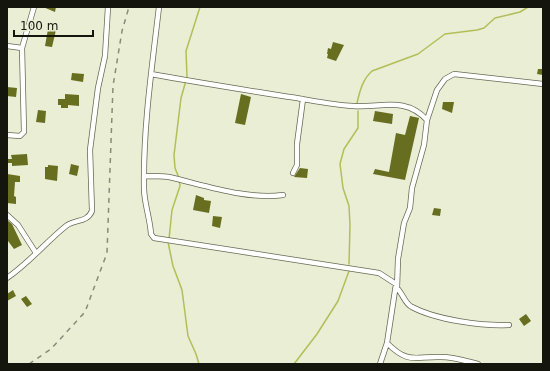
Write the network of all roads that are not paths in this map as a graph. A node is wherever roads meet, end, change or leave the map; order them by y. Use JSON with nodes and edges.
{"nodes":[{"id":1,"x":34,"y":7,"type":"edge"},
{"id":2,"x":108,"y":7,"type":"edge"},
{"id":3,"x":159,"y":7,"type":"edge"},
{"id":4,"x":7,"y":46,"type":"edge"},
{"id":5,"x":22,"y":48,"type":"junction"},
{"id":6,"x":151,"y":74,"type":"junction"},
{"id":7,"x":543,"y":84,"type":"edge"},
{"id":8,"x":304,"y":99,"type":"junction"},
{"id":9,"x":426,"y":120,"type":"junction"},
{"id":10,"x":7,"y":135,"type":"edge"},
{"id":11,"x":293,"y":173,"type":"dead end"},
{"id":12,"x":144,"y":176,"type":"junction"},
{"id":13,"x":283,"y":195,"type":"dead end"},
{"id":14,"x":7,"y":215,"type":"edge"},
{"id":15,"x":36,"y":253,"type":"junction"},
{"id":16,"x":7,"y":278,"type":"edge"},
{"id":17,"x":396,"y":284,"type":"junction"},
{"id":18,"x":509,"y":325,"type":"dead end"},
{"id":19,"x":387,"y":344,"type":"junction"},
{"id":20,"x":380,"y":364,"type":"edge"},
{"id":21,"x":478,"y":364,"type":"edge"}],
"edges":[{"from":1,"to":5,"type":"street"},
{"from":2,"to":15,"type":"street"},
{"from":3,"to":6,"type":"street"},
{"from":4,"to":5,"type":"street"},
{"from":5,"to":10,"type":"street"},
{"from":6,"to":8,"type":"street"},
{"from":6,"to":12,"type":"street"},
{"from":7,"to":9,"type":"street"},
{"from":8,"to":9,"type":"street"},
{"from":8,"to":11,"type":"street"},
{"from":9,"to":17,"type":"street"},
{"from":12,"to":13,"type":"street"},
{"from":12,"to":17,"type":"street"},
{"from":14,"to":15,"type":"street"},
{"from":15,"to":16,"type":"street"},
{"from":17,"to":18,"type":"street"},
{"from":17,"to":19,"type":"street"},
{"from":19,"to":20,"type":"street"},
{"from":19,"to":21,"type":"street"}]}
